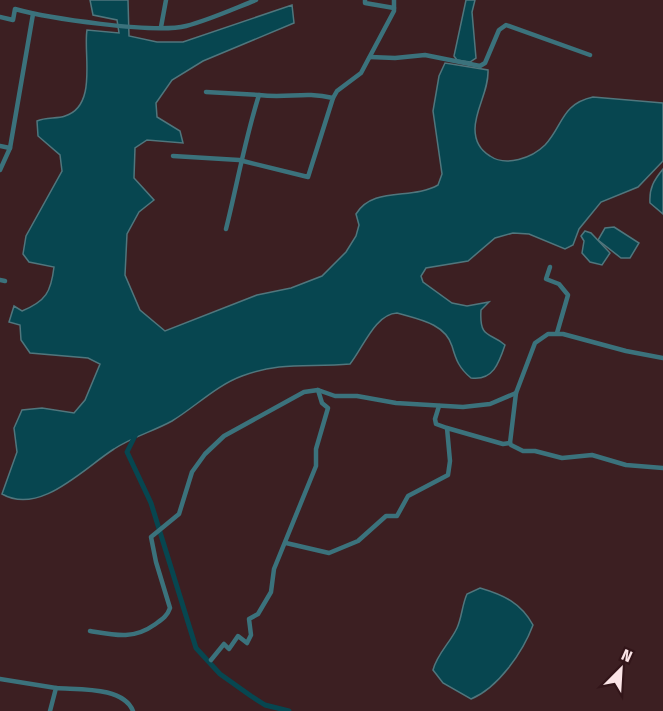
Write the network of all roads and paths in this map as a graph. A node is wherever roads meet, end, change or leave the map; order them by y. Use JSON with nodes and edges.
{"nodes":[{"id":1,"x":166,"y":0,"type":"edge"},
{"id":2,"x":256,"y":0,"type":"edge"},
{"id":3,"x":365,"y":0,"type":"edge"},
{"id":4,"x":394,"y":0,"type":"edge"},
{"id":5,"x":394,"y":8,"type":"junction"},
{"id":6,"x":33,"y":14,"type":"junction"},
{"id":7,"x":0,"y":17,"type":"edge"},
{"id":8,"x":161,"y":27,"type":"junction"},
{"id":9,"x":590,"y":56,"type":"dead end"},
{"id":10,"x":370,"y":57,"type":"junction"},
{"id":11,"x":206,"y":92,"type":"dead end"},
{"id":12,"x":259,"y":95,"type":"junction"},
{"id":13,"x":333,"y":98,"type":"junction"},
{"id":14,"x":0,"y":146,"type":"edge"},
{"id":15,"x":10,"y":148,"type":"junction"},
{"id":16,"x":172,"y":156,"type":"dead end"},
{"id":17,"x":243,"y":161,"type":"junction"},
{"id":18,"x":0,"y":170,"type":"edge"},
{"id":19,"x":226,"y":229,"type":"dead end"},
{"id":20,"x":550,"y":267,"type":"dead end"},
{"id":21,"x":557,"y":333,"type":"junction"},
{"id":22,"x":663,"y":358,"type":"edge"},
{"id":23,"x":318,"y":390,"type":"junction"},
{"id":24,"x":516,"y":393,"type":"junction"},
{"id":25,"x":439,"y":406,"type":"junction"},
{"id":26,"x":447,"y":428,"type":"junction"},
{"id":27,"x":510,"y":443,"type":"junction"},
{"id":28,"x":663,"y":468,"type":"edge"},
{"id":29,"x":286,"y":543,"type":"junction"},
{"id":30,"x":90,"y":631,"type":"dead end"},
{"id":31,"x":211,"y":660,"type":"dead end"},
{"id":32,"x":0,"y":679,"type":"edge"},
{"id":33,"x":56,"y":688,"type":"junction"},
{"id":34,"x":50,"y":711,"type":"edge"},
{"id":35,"x":133,"y":711,"type":"edge"}],
"edges":[{"from":1,"to":8,"type":"street"},
{"from":2,"to":8,"type":"street"},
{"from":3,"to":5,"type":"street"},
{"from":4,"to":5,"type":"street"},
{"from":5,"to":10,"type":"street"},
{"from":6,"to":7,"type":"street"},
{"from":6,"to":8,"type":"street"},
{"from":6,"to":15,"type":"street"},
{"from":9,"to":10,"type":"street"},
{"from":10,"to":13,"type":"street"},
{"from":11,"to":12,"type":"street"},
{"from":12,"to":13,"type":"street"},
{"from":12,"to":17,"type":"street"},
{"from":13,"to":17,"type":"street"},
{"from":14,"to":15,"type":"street"},
{"from":15,"to":18,"type":"street"},
{"from":16,"to":17,"type":"street"},
{"from":17,"to":19,"type":"street"},
{"from":20,"to":21,"type":"street"},
{"from":21,"to":22,"type":"street"},
{"from":21,"to":24,"type":"street"},
{"from":23,"to":25,"type":"street"},
{"from":23,"to":29,"type":"street"},
{"from":23,"to":30,"type":"street"},
{"from":24,"to":25,"type":"street"},
{"from":24,"to":27,"type":"street"},
{"from":25,"to":26,"type":"street"},
{"from":26,"to":27,"type":"street"},
{"from":26,"to":29,"type":"street"},
{"from":27,"to":28,"type":"street"},
{"from":29,"to":31,"type":"street"},
{"from":32,"to":33,"type":"street"},
{"from":33,"to":34,"type":"street"},
{"from":33,"to":35,"type":"street"}]}
